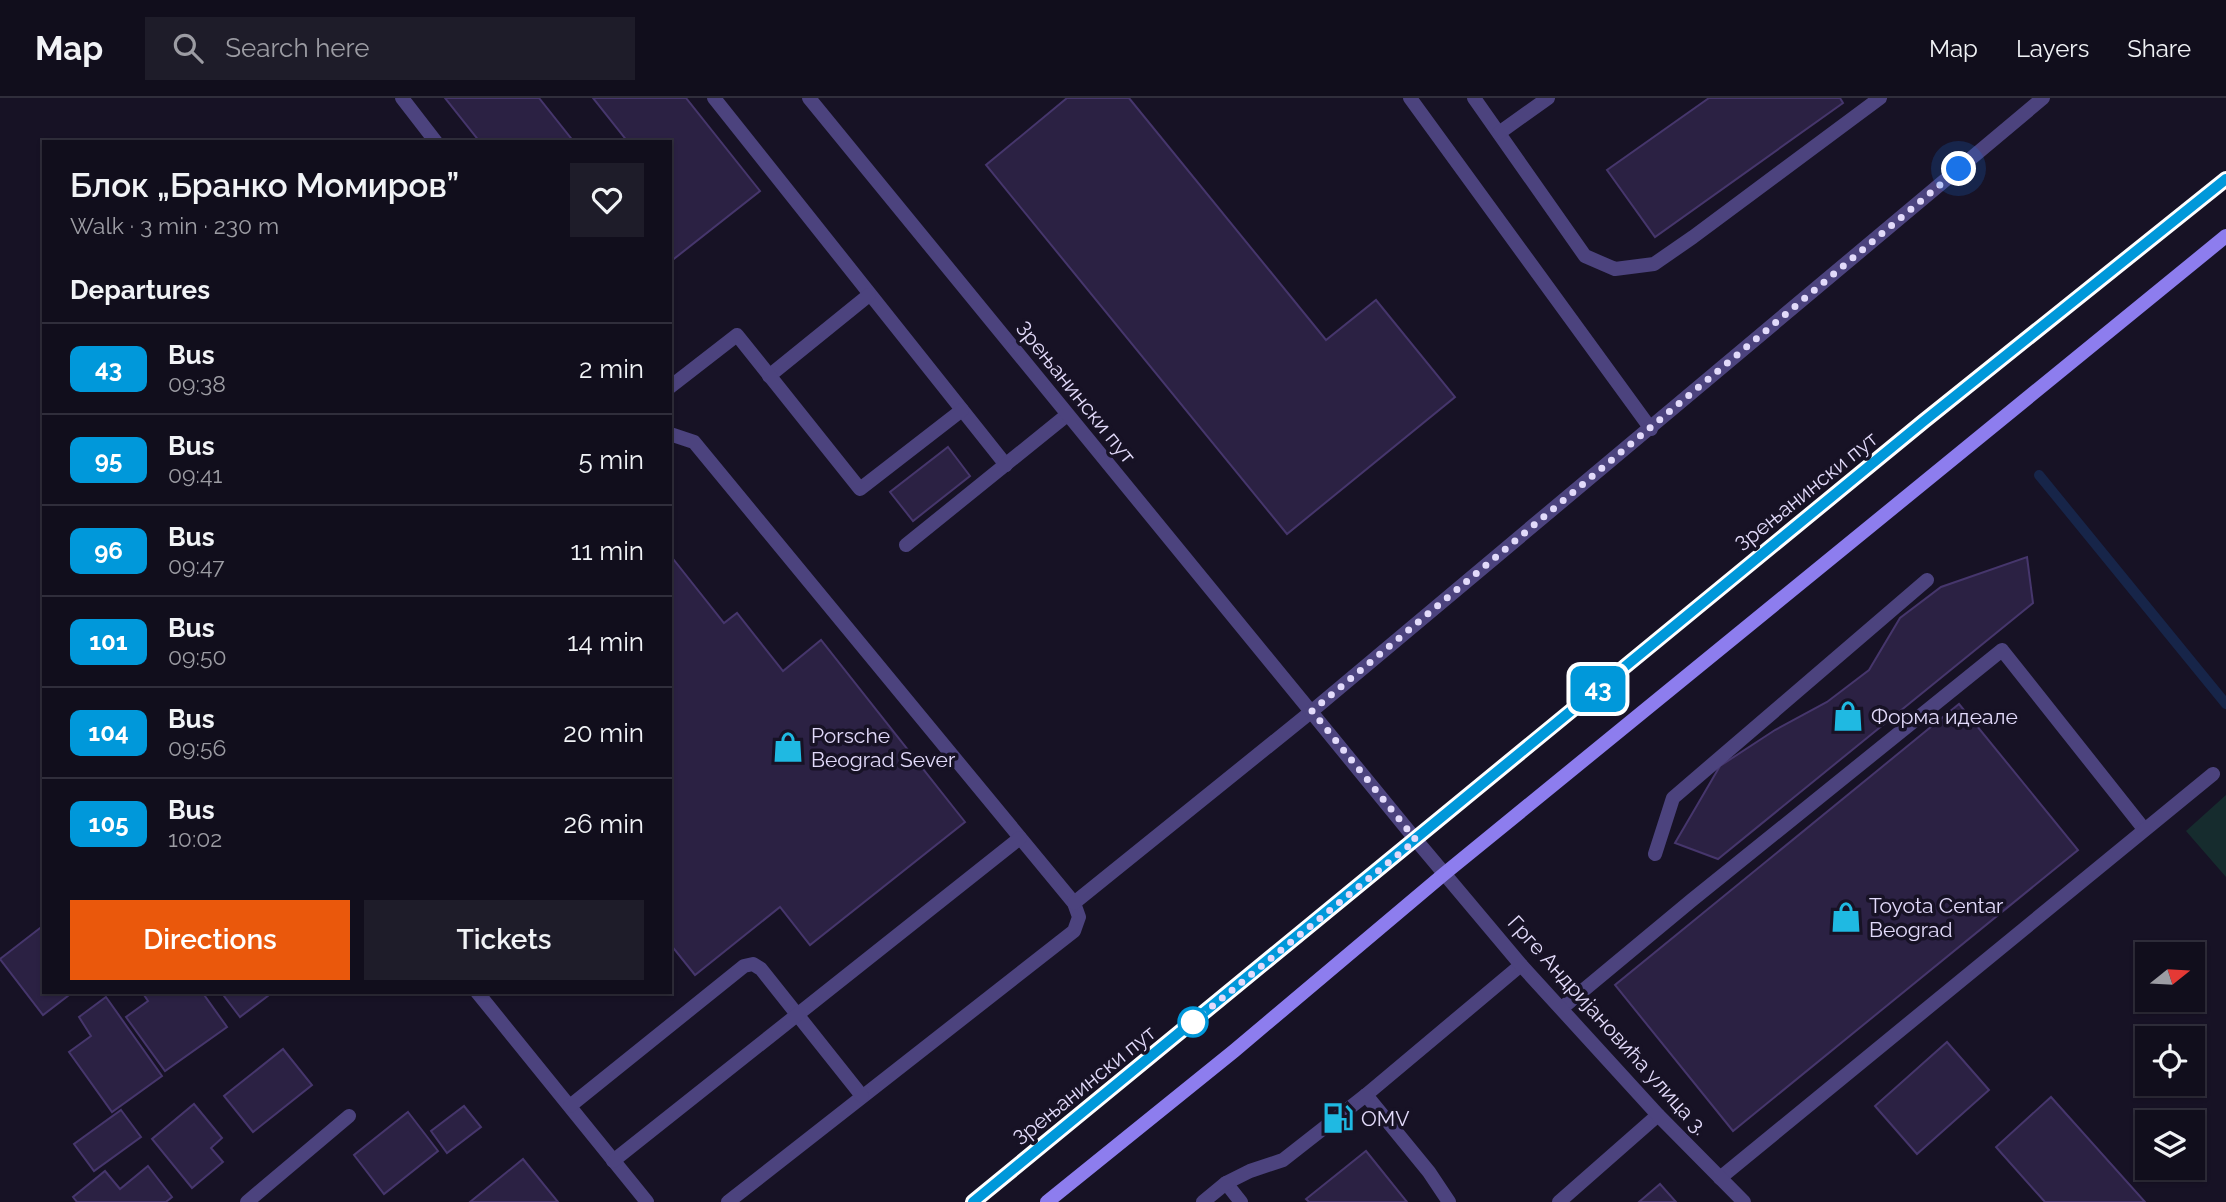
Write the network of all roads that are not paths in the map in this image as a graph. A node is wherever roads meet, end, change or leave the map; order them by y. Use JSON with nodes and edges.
{"nodes":[{"id":1,"x":402,"y":98,"type":"edge"},
{"id":2,"x":714,"y":98,"type":"edge"},
{"id":3,"x":809,"y":98,"type":"edge"},
{"id":4,"x":1410,"y":98,"type":"edge"},
{"id":5,"x":1474,"y":98,"type":"edge"},
{"id":6,"x":1548,"y":98,"type":"edge"},
{"id":7,"x":1880,"y":98,"type":"edge"},
{"id":8,"x":2042,"y":99,"type":"edge"},
{"id":9,"x":1499,"y":133,"type":"junction"},
{"id":10,"x":434,"y":140,"type":"edge"},
{"id":11,"x":2226,"y":179,"type":"edge"},
{"id":12,"x":2226,"y":236,"type":"edge"},
{"id":13,"x":869,"y":295,"type":"junction"},
{"id":14,"x":769,"y":376,"type":"junction"},
{"id":15,"x":672,"y":385,"type":"edge"},
{"id":16,"x":962,"y":410,"type":"junction"},
{"id":17,"x":1067,"y":415,"type":"junction"},
{"id":18,"x":1651,"y":429,"type":"junction"},
{"id":19,"x":672,"y":435,"type":"edge"},
{"id":20,"x":1006,"y":464,"type":"junction"},
{"id":21,"x":906,"y":545,"type":"dead end"},
{"id":22,"x":1927,"y":580,"type":"dead end"},
{"id":23,"x":1312,"y":711,"type":"junction"},
{"id":24,"x":2213,"y":774,"type":"dead end"},
{"id":25,"x":2144,"y":830,"type":"junction"},
{"id":26,"x":1020,"y":838,"type":"junction"},
{"id":27,"x":1416,"y":840,"type":"junction"},
{"id":28,"x":1655,"y":854,"type":"dead end"},
{"id":29,"x":1444,"y":874,"type":"junction"},
{"id":30,"x":1074,"y":903,"type":"junction"},
{"id":31,"x":1521,"y":965,"type":"junction"},
{"id":32,"x":479,"y":994,"type":"edge"},
{"id":33,"x":1562,"y":1008,"type":"junction"},
{"id":34,"x":798,"y":1014,"type":"junction"},
{"id":35,"x":1366,"y":1095,"type":"junction"},
{"id":36,"x":862,"y":1096,"type":"junction"},
{"id":37,"x":570,"y":1105,"type":"junction"},
{"id":38,"x":1658,"y":1115,"type":"junction"},
{"id":39,"x":349,"y":1116,"type":"dead end"},
{"id":40,"x":613,"y":1161,"type":"junction"},
{"id":41,"x":1720,"y":1178,"type":"junction"},
{"id":42,"x":1226,"y":1183,"type":"junction"},
{"id":43,"x":247,"y":1202,"type":"edge"},
{"id":44,"x":647,"y":1202,"type":"edge"},
{"id":45,"x":728,"y":1202,"type":"edge"},
{"id":46,"x":973,"y":1202,"type":"edge"},
{"id":47,"x":1047,"y":1202,"type":"edge"},
{"id":48,"x":1203,"y":1202,"type":"edge"},
{"id":49,"x":1241,"y":1202,"type":"edge"},
{"id":50,"x":1449,"y":1202,"type":"edge"},
{"id":51,"x":1559,"y":1202,"type":"edge"},
{"id":52,"x":1744,"y":1202,"type":"edge"}],
"edges":[{"from":1,"to":10,"type":"street"},
{"from":2,"to":13,"type":"street"},
{"from":3,"to":17,"type":"street","name":"Зрењанински пут"},
{"from":4,"to":18,"type":"street"},
{"from":5,"to":9,"type":"street"},
{"from":6,"to":9,"type":"street"},
{"from":7,"to":9,"type":"street"},
{"from":8,"to":18,"type":"street"},
{"from":11,"to":27,"type":"main road","name":"Зрењанински пут"},
{"from":12,"to":29,"type":"main road"},
{"from":13,"to":14,"type":"street"},
{"from":13,"to":16,"type":"street"},
{"from":14,"to":15,"type":"street"},
{"from":14,"to":16,"type":"street"},
{"from":16,"to":20,"type":"street"},
{"from":17,"to":20,"type":"street"},
{"from":17,"to":23,"type":"street","name":"Зрењанински пут"},
{"from":18,"to":23,"type":"street"},
{"from":19,"to":26,"type":"street"},
{"from":20,"to":21,"type":"street"},
{"from":22,"to":28,"type":"street"},
{"from":23,"to":27,"type":"street","name":"Зрењанински пут"},
{"from":23,"to":30,"type":"street"},
{"from":24,"to":25,"type":"street"},
{"from":25,"to":33,"type":"street"},
{"from":25,"to":41,"type":"street"},
{"from":26,"to":30,"type":"street"},
{"from":26,"to":34,"type":"street"},
{"from":27,"to":29,"type":"street","name":"Зрењанински пут"},
{"from":27,"to":46,"type":"main road","name":"Зрењанински пут"},
{"from":29,"to":31,"type":"street","name":"Грге Андријановића улица 3."},
{"from":29,"to":47,"type":"main road"},
{"from":30,"to":36,"type":"street"},
{"from":31,"to":33,"type":"street","name":"Грге Андријановића улица 3."},
{"from":31,"to":35,"type":"street"},
{"from":32,"to":37,"type":"street"},
{"from":33,"to":38,"type":"street","name":"Грге Андријановића улица 3."},
{"from":34,"to":36,"type":"street"},
{"from":34,"to":37,"type":"street"},
{"from":34,"to":40,"type":"street"},
{"from":35,"to":42,"type":"street"},
{"from":35,"to":50,"type":"street"},
{"from":36,"to":45,"type":"street"},
{"from":37,"to":40,"type":"street"},
{"from":38,"to":41,"type":"street","name":"Грге Андријановића улица 3."},
{"from":38,"to":51,"type":"street"},
{"from":39,"to":43,"type":"street"},
{"from":40,"to":44,"type":"street"},
{"from":41,"to":52,"type":"street","name":"Грге Андријановића улица 3."},
{"from":42,"to":48,"type":"street"},
{"from":42,"to":49,"type":"street"}]}
